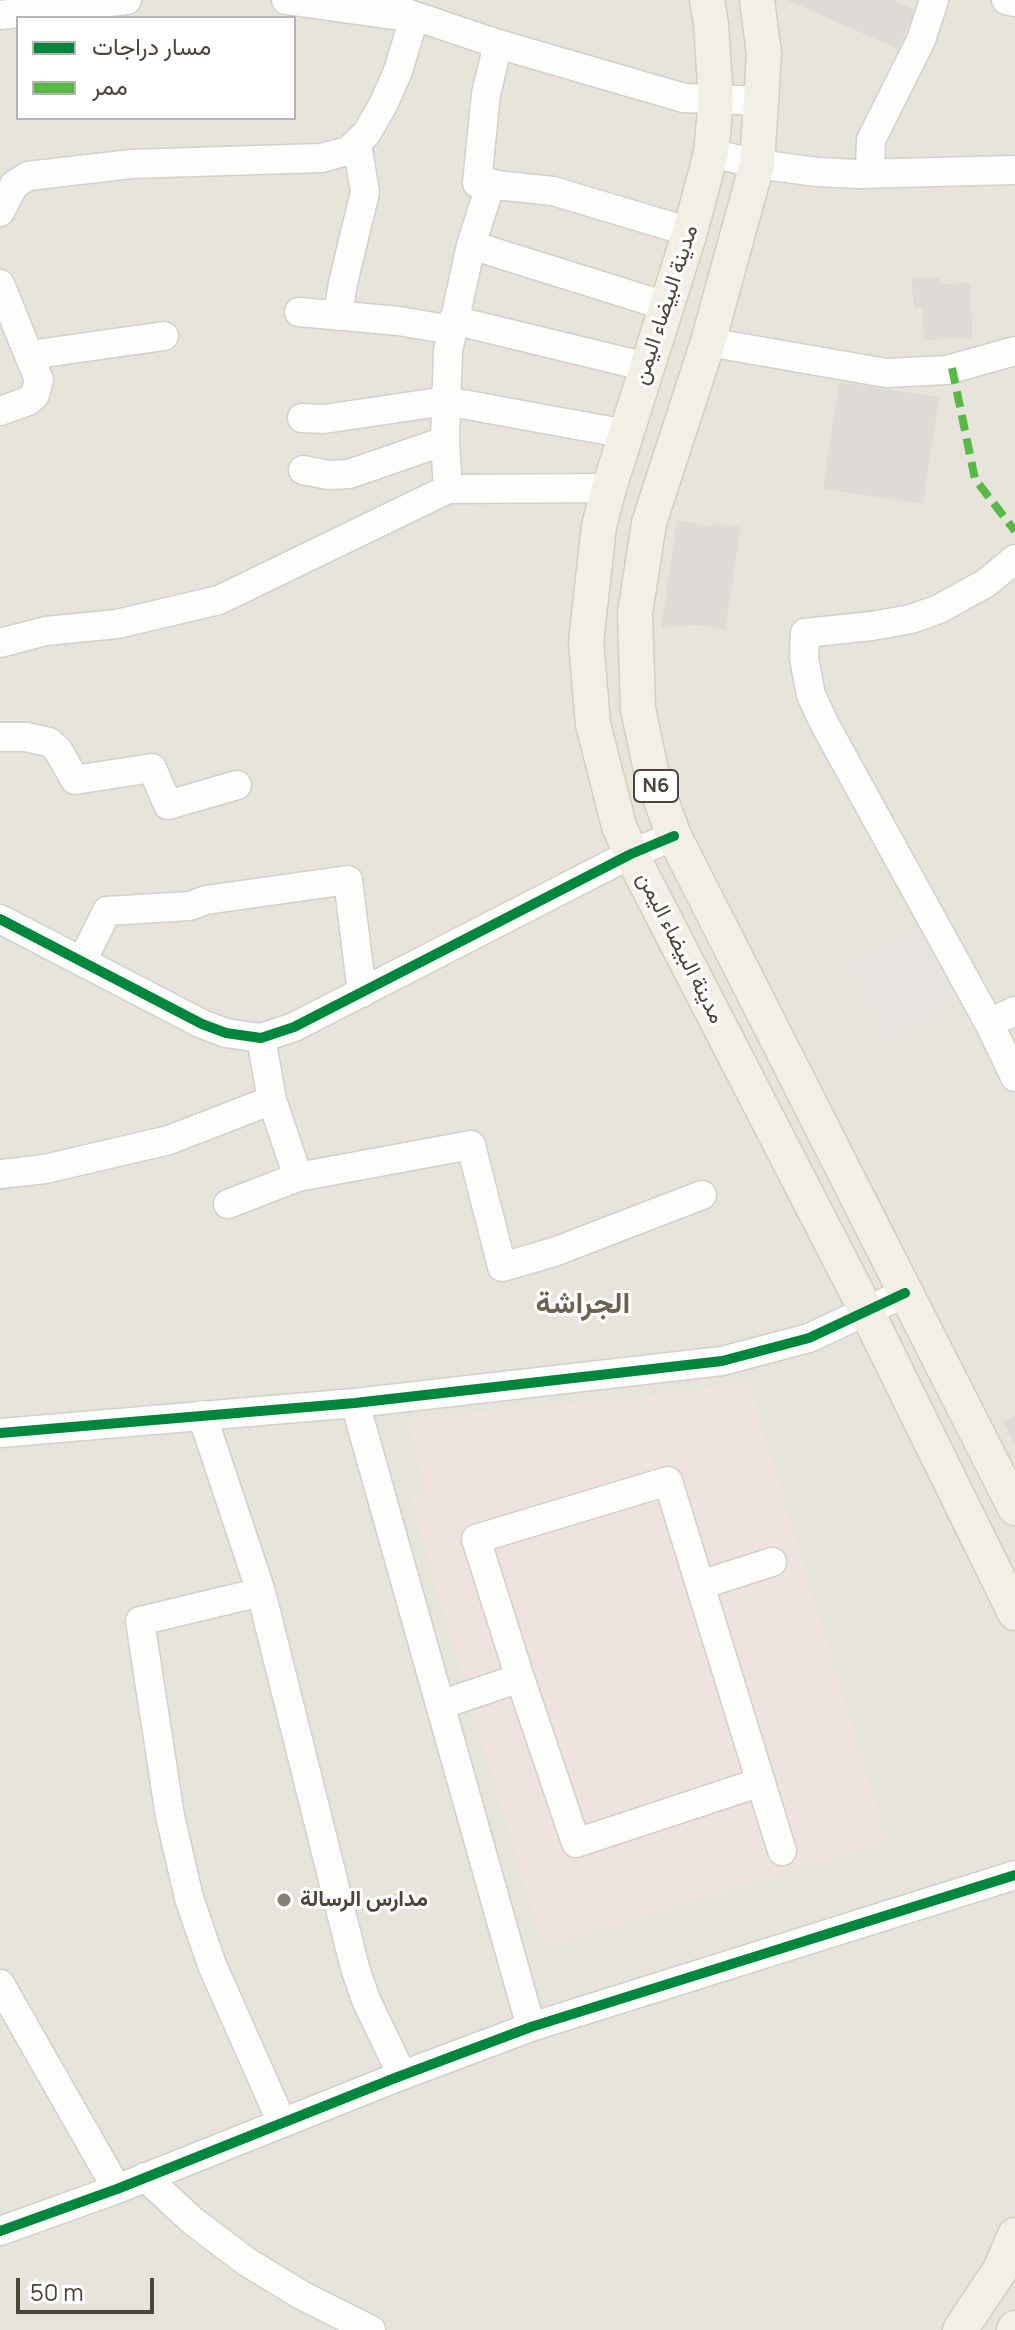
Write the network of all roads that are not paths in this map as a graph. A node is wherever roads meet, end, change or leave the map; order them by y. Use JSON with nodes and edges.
{"nodes":[{"id":1,"x":127,"y":0,"type":"edge"},
{"id":2,"x":286,"y":0,"type":"edge"},
{"id":3,"x":377,"y":0,"type":"edge"},
{"id":4,"x":707,"y":0,"type":"edge"},
{"id":5,"x":757,"y":0,"type":"edge"},
{"id":6,"x":934,"y":0,"type":"edge"},
{"id":7,"x":1006,"y":0,"type":"edge"},
{"id":8,"x":1015,"y":2,"type":"edge"},
{"id":9,"x":0,"y":15,"type":"edge"},
{"id":10,"x":414,"y":18,"type":"junction"},
{"id":11,"x":498,"y":44,"type":"junction"},
{"id":12,"x":716,"y":101,"type":"junction"},
{"id":13,"x":763,"y":101,"type":"junction"},
{"id":14,"x":357,"y":144,"type":"junction"},
{"id":15,"x":711,"y":153,"type":"junction"},
{"id":16,"x":757,"y":164,"type":"junction"},
{"id":17,"x":1015,"y":170,"type":"edge"},
{"id":18,"x":870,"y":174,"type":"junction"},
{"id":19,"x":491,"y":183,"type":"junction"},
{"id":20,"x":0,"y":212,"type":"edge"},
{"id":21,"x":690,"y":232,"type":"junction"},
{"id":22,"x":471,"y":245,"type":"junction"},
{"id":23,"x":0,"y":284,"type":"edge"},
{"id":24,"x":666,"y":306,"type":"junction"},
{"id":25,"x":299,"y":312,"type":"dead end"},
{"id":26,"x":338,"y":316,"type":"junction"},
{"id":27,"x":452,"y":325,"type":"junction"},
{"id":28,"x":164,"y":336,"type":"dead end"},
{"id":29,"x":708,"y":342,"type":"junction"},
{"id":30,"x":1015,"y":351,"type":"edge"},
{"id":31,"x":30,"y":355,"type":"junction"},
{"id":32,"x":647,"y":367,"type":"junction"},
{"id":33,"x":446,"y":401,"type":"junction"},
{"id":34,"x":0,"y":411,"type":"edge"},
{"id":35,"x":302,"y":418,"type":"dead end"},
{"id":36,"x":626,"y":434,"type":"junction"},
{"id":37,"x":445,"y":441,"type":"junction"},
{"id":38,"x":303,"y":470,"type":"dead end"},
{"id":39,"x":609,"y":488,"type":"junction"},
{"id":40,"x":448,"y":489,"type":"junction"},
{"id":41,"x":1015,"y":559,"type":"edge"},
{"id":42,"x":0,"y":643,"type":"edge"},
{"id":43,"x":0,"y":737,"type":"edge"},
{"id":44,"x":237,"y":785,"type":"dead end"},
{"id":45,"x":674,"y":836,"type":"junction"},
{"id":46,"x":631,"y":854,"type":"junction"},
{"id":47,"x":0,"y":919,"type":"edge"},
{"id":48,"x":82,"y":961,"type":"junction"},
{"id":49,"x":362,"y":993,"type":"junction"},
{"id":50,"x":1015,"y":1011,"type":"edge"},
{"id":51,"x":989,"y":1023,"type":"junction"},
{"id":52,"x":261,"y":1038,"type":"junction"},
{"id":53,"x":1015,"y":1077,"type":"edge"},
{"id":54,"x":272,"y":1100,"type":"junction"},
{"id":55,"x":0,"y":1174,"type":"edge"},
{"id":56,"x":298,"y":1177,"type":"junction"},
{"id":57,"x":702,"y":1195,"type":"dead end"},
{"id":58,"x":228,"y":1204,"type":"dead end"},
{"id":59,"x":905,"y":1293,"type":"junction"},
{"id":60,"x":867,"y":1312,"type":"junction"},
{"id":61,"x":355,"y":1403,"type":"junction"},
{"id":62,"x":202,"y":1415,"type":"junction"},
{"id":63,"x":0,"y":1433,"type":"edge"},
{"id":64,"x":1015,"y":1508,"type":"edge"},
{"id":65,"x":772,"y":1562,"type":"dead end"},
{"id":66,"x":700,"y":1585,"type":"junction"},
{"id":67,"x":261,"y":1592,"type":"junction"},
{"id":68,"x":1015,"y":1613,"type":"edge"},
{"id":69,"x":520,"y":1678,"type":"junction"},
{"id":70,"x":440,"y":1705,"type":"junction"},
{"id":71,"x":761,"y":1782,"type":"junction"},
{"id":72,"x":782,"y":1851,"type":"dead end"},
{"id":73,"x":1015,"y":1875,"type":"edge"},
{"id":74,"x":0,"y":1984,"type":"edge"},
{"id":75,"x":531,"y":2027,"type":"junction"},
{"id":76,"x":402,"y":2075,"type":"junction"},
{"id":77,"x":282,"y":2123,"type":"junction"},
{"id":78,"x":145,"y":2177,"type":"junction"},
{"id":79,"x":117,"y":2189,"type":"junction"},
{"id":80,"x":0,"y":2231,"type":"edge"},
{"id":81,"x":1015,"y":2235,"type":"edge"},
{"id":82,"x":371,"y":2330,"type":"edge"},
{"id":83,"x":960,"y":2330,"type":"edge"}],
"edges":[{"from":1,"to":9,"type":"street"},
{"from":2,"to":10,"type":"street"},
{"from":3,"to":10,"type":"street"},
{"from":4,"to":12,"type":"main road","name":"مدينة البيضاء اليمن","number":"N6"},
{"from":5,"to":13,"type":"main road","name":"مدينة البيضاء اليمن","number":"N6"},
{"from":6,"to":18,"type":"street"},
{"from":7,"to":8,"type":"street"},
{"from":10,"to":11,"type":"street"},
{"from":10,"to":14,"type":"street"},
{"from":11,"to":12,"type":"street"},
{"from":11,"to":19,"type":"street"},
{"from":12,"to":13,"type":"street"},
{"from":12,"to":15,"type":"main road","name":"مدينة البيضاء اليمن","number":"N6"},
{"from":13,"to":16,"type":"main road","name":"مدينة البيضاء اليمن","number":"N6"},
{"from":14,"to":20,"type":"street"},
{"from":14,"to":26,"type":"street"},
{"from":15,"to":16,"type":"street"},
{"from":15,"to":21,"type":"main road","name":"مدينة البيضاء اليمن","number":"N6"},
{"from":16,"to":18,"type":"street"},
{"from":16,"to":29,"type":"main road","name":"مدينة البيضاء اليمن","number":"N6"},
{"from":17,"to":18,"type":"street"},
{"from":19,"to":21,"type":"street"},
{"from":19,"to":22,"type":"street"},
{"from":21,"to":24,"type":"main road","name":"مدينة البيضاء اليمن","number":"N6"},
{"from":22,"to":24,"type":"street"},
{"from":22,"to":27,"type":"street"},
{"from":23,"to":31,"type":"street"},
{"from":24,"to":32,"type":"main road","name":"مدينة البيضاء اليمن","number":"N6"},
{"from":25,"to":26,"type":"street"},
{"from":26,"to":27,"type":"street"},
{"from":27,"to":32,"type":"street"},
{"from":27,"to":33,"type":"street"},
{"from":28,"to":31,"type":"street"},
{"from":29,"to":30,"type":"street"},
{"from":29,"to":45,"type":"main road","name":"مدينة البيضاء اليمن","number":"N6"},
{"from":31,"to":34,"type":"street"},
{"from":32,"to":36,"type":"main road","name":"مدينة البيضاء اليمن","number":"N6"},
{"from":33,"to":35,"type":"street"},
{"from":33,"to":36,"type":"street"},
{"from":33,"to":37,"type":"street"},
{"from":36,"to":39,"type":"main road","name":"مدينة البيضاء اليمن","number":"N6"},
{"from":37,"to":38,"type":"street"},
{"from":37,"to":40,"type":"street"},
{"from":39,"to":40,"type":"street"},
{"from":39,"to":46,"type":"main road","name":"مدينة البيضاء اليمن","number":"N6"},
{"from":40,"to":42,"type":"street"},
{"from":41,"to":51,"type":"street"},
{"from":43,"to":44,"type":"street"},
{"from":45,"to":46,"type":"street"},
{"from":45,"to":59,"type":"main road","name":"مدينة البيضاء اليمن","number":"N6"},
{"from":46,"to":49,"type":"street"},
{"from":46,"to":60,"type":"main road","name":"مدينة البيضاء اليمن","number":"N6"},
{"from":47,"to":48,"type":"street"},
{"from":48,"to":49,"type":"street"},
{"from":48,"to":52,"type":"street"},
{"from":49,"to":52,"type":"street"},
{"from":50,"to":51,"type":"street"},
{"from":51,"to":53,"type":"street"},
{"from":52,"to":54,"type":"street"},
{"from":54,"to":55,"type":"street"},
{"from":54,"to":56,"type":"street"},
{"from":56,"to":57,"type":"street"},
{"from":56,"to":58,"type":"street"},
{"from":59,"to":60,"type":"street"},
{"from":59,"to":64,"type":"main road","name":"مدينة البيضاء اليمن","number":"N6"},
{"from":60,"to":61,"type":"street"},
{"from":60,"to":68,"type":"main road","name":"مدينة البيضاء اليمن","number":"N6"},
{"from":61,"to":62,"type":"street"},
{"from":61,"to":70,"type":"street"},
{"from":62,"to":63,"type":"street"},
{"from":62,"to":67,"type":"street"},
{"from":65,"to":66,"type":"street"},
{"from":66,"to":69,"type":"street"},
{"from":66,"to":71,"type":"street"},
{"from":67,"to":76,"type":"street"},
{"from":67,"to":77,"type":"street"},
{"from":69,"to":70,"type":"street"},
{"from":69,"to":71,"type":"street"},
{"from":70,"to":75,"type":"street"},
{"from":71,"to":72,"type":"street"},
{"from":73,"to":75,"type":"street"},
{"from":74,"to":79,"type":"street"},
{"from":75,"to":76,"type":"street"},
{"from":76,"to":77,"type":"street"},
{"from":77,"to":78,"type":"street"},
{"from":78,"to":79,"type":"street"},
{"from":78,"to":82,"type":"street"},
{"from":79,"to":80,"type":"street"},
{"from":81,"to":83,"type":"main road"}]}
